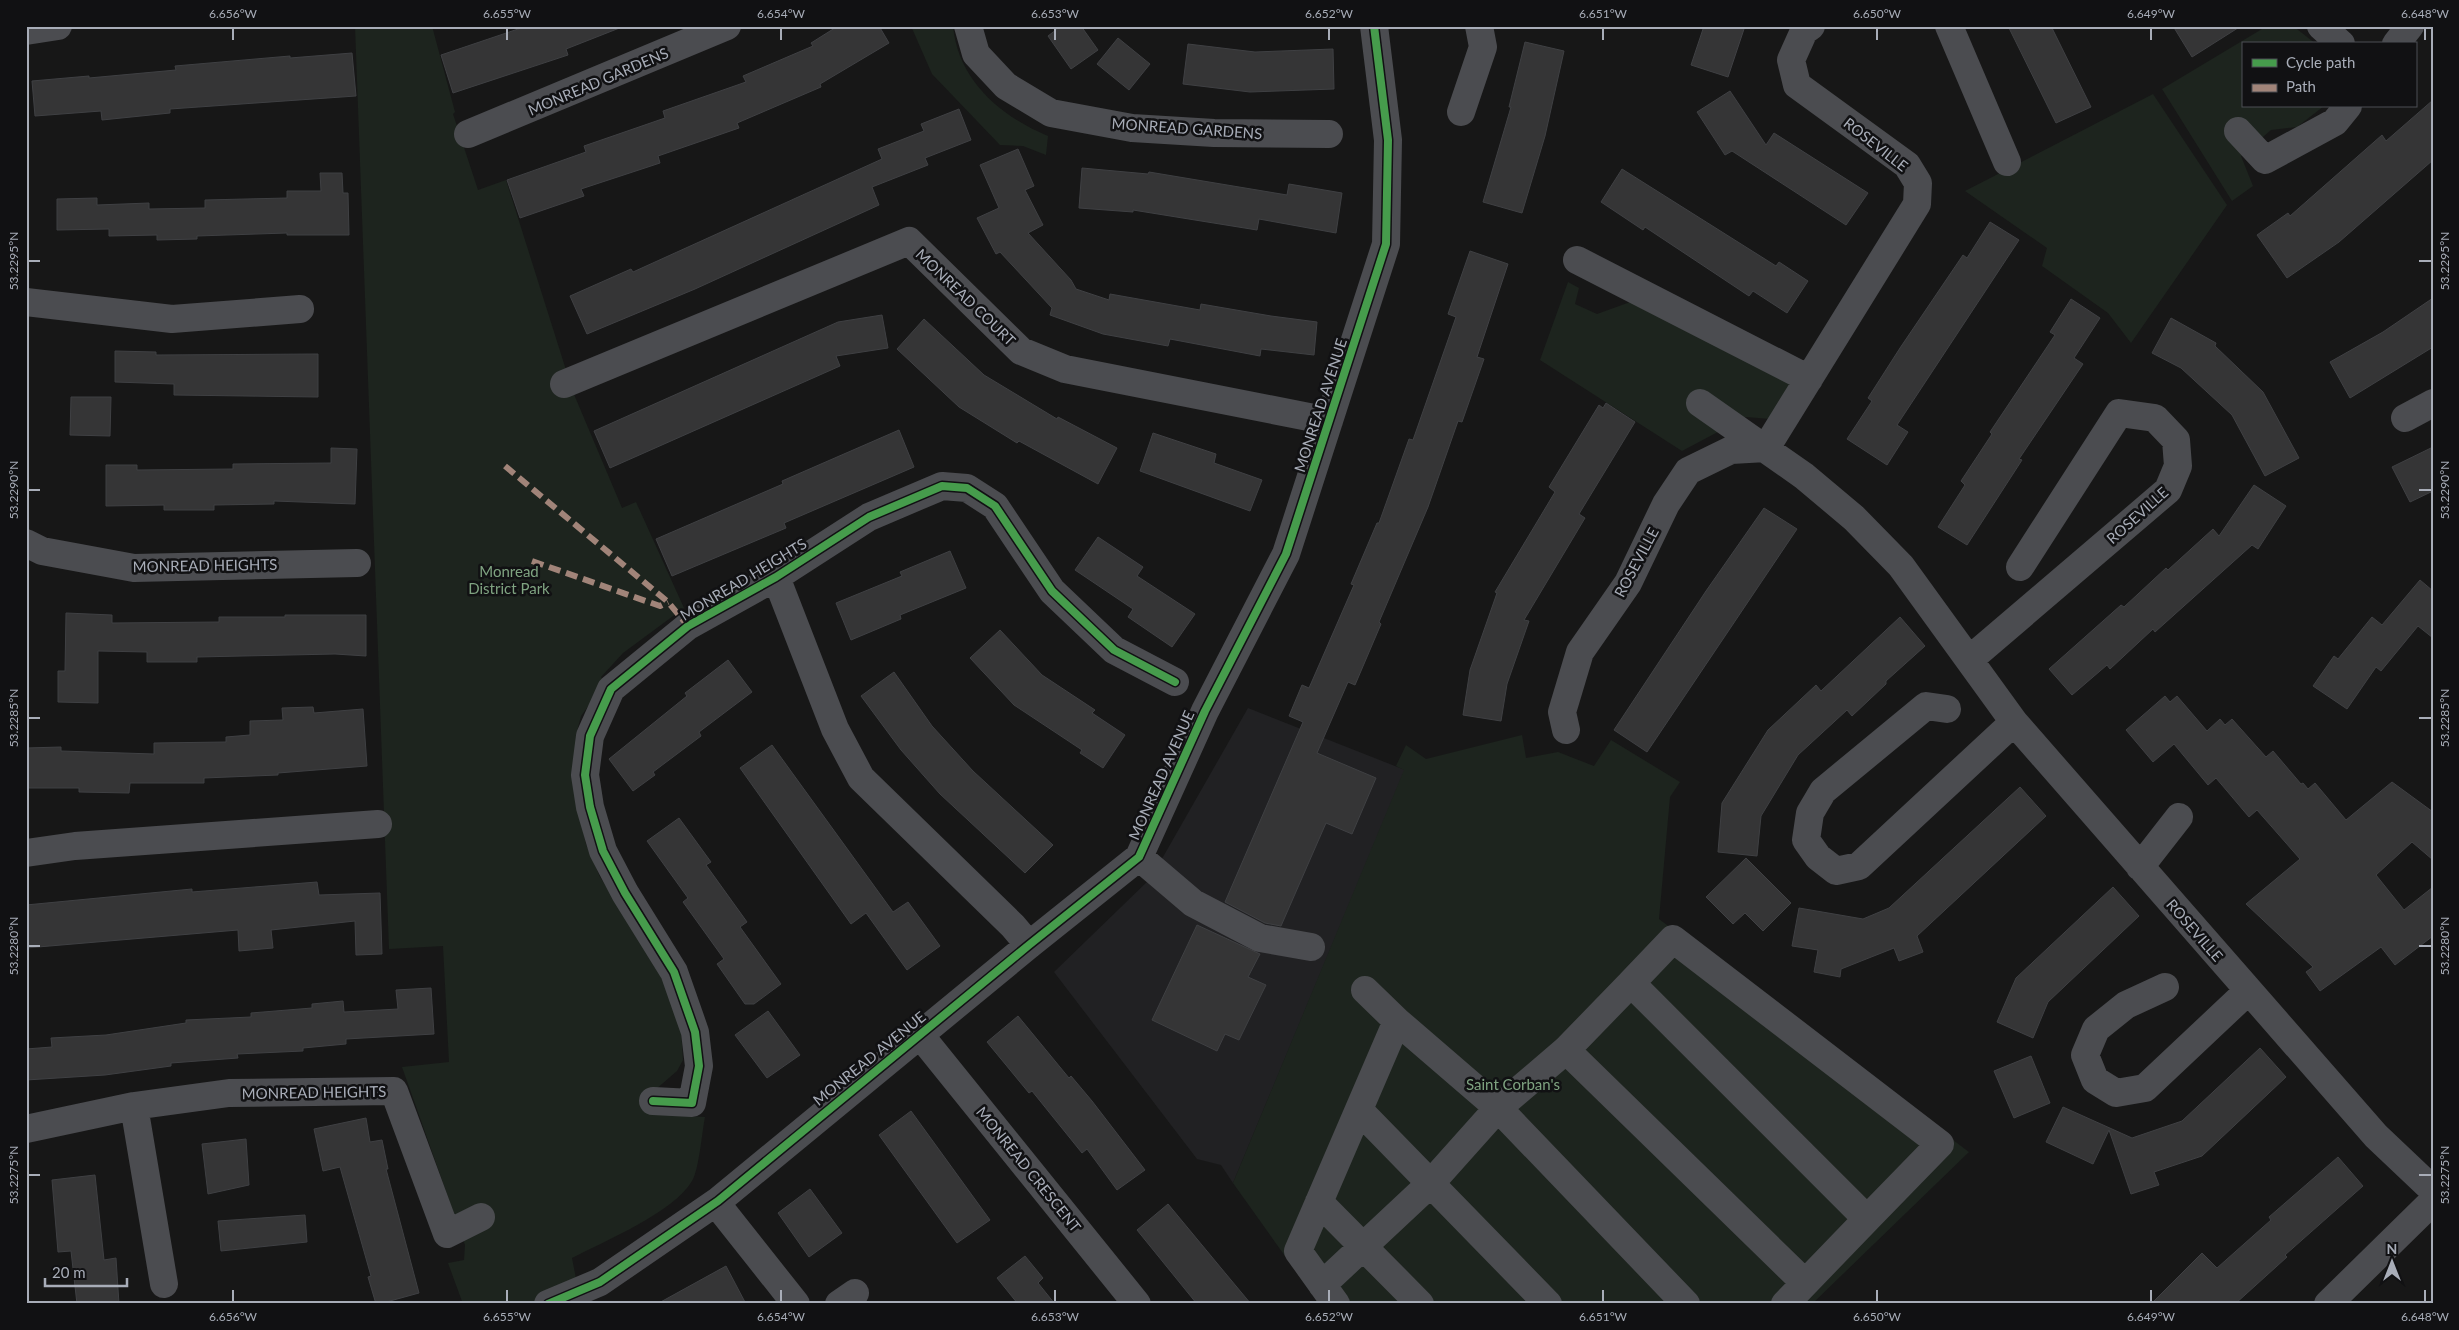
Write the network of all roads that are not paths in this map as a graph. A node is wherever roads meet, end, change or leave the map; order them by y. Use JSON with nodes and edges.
{"nodes":[{"id":1,"x":58,"y":26,"type":"edge"},
{"id":2,"x":727,"y":26,"type":"edge"},
{"id":3,"x":968,"y":26,"type":"edge"},
{"id":4,"x":1374,"y":26,"type":"edge"},
{"id":5,"x":1480,"y":26,"type":"edge"},
{"id":6,"x":1811,"y":26,"type":"edge"},
{"id":7,"x":1949,"y":26,"type":"edge"},
{"id":8,"x":2321,"y":26,"type":"edge"},
{"id":9,"x":2410,"y":26,"type":"edge"},
{"id":10,"x":26,"y":31,"type":"edge"},
{"id":11,"x":2340,"y":42,"type":"edge"},
{"id":12,"x":2398,"y":42,"type":"edge"},
{"id":13,"x":2346,"y":108,"type":"edge"},
{"id":14,"x":1461,"y":112,"type":"dead end"},
{"id":15,"x":2238,"y":131,"type":"dead end"},
{"id":16,"x":468,"y":134,"type":"dead end"},
{"id":17,"x":1329,"y":134,"type":"dead end"},
{"id":18,"x":2007,"y":162,"type":"dead end"},
{"id":19,"x":1577,"y":260,"type":"dead end"},
{"id":20,"x":26,"y":302,"type":"edge"},
{"id":21,"x":300,"y":309,"type":"dead end"},
{"id":22,"x":1809,"y":379,"type":"junction"},
{"id":23,"x":564,"y":384,"type":"dead end"},
{"id":24,"x":1700,"y":403,"type":"dead end"},
{"id":25,"x":2433,"y":403,"type":"edge"},
{"id":26,"x":2405,"y":418,"type":"dead end"},
{"id":27,"x":1329,"y":421,"type":"junction"},
{"id":28,"x":1766,"y":448,"type":"junction"},
{"id":29,"x":26,"y":543,"type":"edge"},
{"id":30,"x":357,"y":563,"type":"dead end"},
{"id":31,"x":2020,"y":567,"type":"dead end"},
{"id":32,"x":776,"y":577,"type":"junction"},
{"id":33,"x":1969,"y":660,"type":"junction"},
{"id":34,"x":1175,"y":682,"type":"dead end"},
{"id":35,"x":1947,"y":709,"type":"dead end"},
{"id":36,"x":2014,"y":722,"type":"junction"},
{"id":37,"x":1566,"y":730,"type":"dead end"},
{"id":38,"x":2178,"y":817,"type":"dead end"},
{"id":39,"x":378,"y":824,"type":"dead end"},
{"id":40,"x":26,"y":853,"type":"edge"},
{"id":41,"x":1139,"y":857,"type":"junction"},
{"id":42,"x":2140,"y":867,"type":"junction"},
{"id":43,"x":1029,"y":945,"type":"junction"},
{"id":44,"x":1311,"y":947,"type":"dead end"},
{"id":45,"x":1631,"y":983,"type":"junction"},
{"id":46,"x":2165,"y":987,"type":"dead end"},
{"id":47,"x":1365,"y":990,"type":"dead end"},
{"id":48,"x":2248,"y":991,"type":"junction"},
{"id":49,"x":1397,"y":1021,"type":"junction"},
{"id":50,"x":920,"y":1035,"type":"junction"},
{"id":51,"x":1566,"y":1050,"type":"junction"},
{"id":52,"x":653,"y":1101,"type":"dead end"},
{"id":53,"x":134,"y":1106,"type":"junction"},
{"id":54,"x":1498,"y":1108,"type":"junction"},
{"id":55,"x":1359,"y":1110,"type":"junction"},
{"id":56,"x":26,"y":1129,"type":"edge"},
{"id":57,"x":1431,"y":1184,"type":"junction"},
{"id":58,"x":2433,"y":1190,"type":"edge"},
{"id":59,"x":2433,"y":1201,"type":"edge"},
{"id":60,"x":1319,"y":1202,"type":"junction"},
{"id":61,"x":716,"y":1203,"type":"junction"},
{"id":62,"x":481,"y":1217,"type":"dead end"},
{"id":63,"x":1868,"y":1219,"type":"junction"},
{"id":64,"x":1364,"y":1246,"type":"junction"},
{"id":65,"x":164,"y":1284,"type":"dead end"},
{"id":66,"x":1805,"y":1284,"type":"junction"},
{"id":67,"x":1329,"y":1294,"type":"edge"},
{"id":68,"x":548,"y":1304,"type":"edge"},
{"id":69,"x":796,"y":1304,"type":"edge"},
{"id":70,"x":1137,"y":1304,"type":"edge"},
{"id":71,"x":1420,"y":1304,"type":"edge"},
{"id":72,"x":1548,"y":1304,"type":"edge"},
{"id":73,"x":1686,"y":1304,"type":"edge"},
{"id":74,"x":1785,"y":1304,"type":"edge"},
{"id":75,"x":2328,"y":1304,"type":"edge"}],
"edges":[{"from":1,"to":10,"type":"street"},
{"from":2,"to":16,"type":"street","name":"MONREAD GARDENS"},
{"from":3,"to":17,"type":"street","name":"MONREAD GARDENS"},
{"from":4,"to":27,"type":"street","name":"MONREAD AVENUE"},
{"from":5,"to":14,"type":"street"},
{"from":6,"to":22,"type":"street","name":"ROSEVILLE"},
{"from":7,"to":18,"type":"street"},
{"from":8,"to":11,"type":"street"},
{"from":9,"to":12,"type":"street"},
{"from":13,"to":15,"type":"street"},
{"from":19,"to":22,"type":"street"},
{"from":20,"to":21,"type":"street"},
{"from":22,"to":28,"type":"street","name":"ROSEVILLE"},
{"from":23,"to":27,"type":"street","name":"MONREAD COURT"},
{"from":24,"to":28,"type":"street","name":"ROSEVILLE"},
{"from":25,"to":26,"type":"street"},
{"from":27,"to":41,"type":"street","name":"MONREAD AVENUE"},
{"from":28,"to":33,"type":"street","name":"ROSEVILLE"},
{"from":28,"to":37,"type":"street","name":"ROSEVILLE"},
{"from":29,"to":30,"type":"street","name":"MONREAD HEIGHTS"},
{"from":31,"to":33,"type":"street","name":"ROSEVILLE"},
{"from":32,"to":34,"type":"street","name":"MONREAD HEIGHTS"},
{"from":32,"to":43,"type":"street","name":"MONREAD HEIGHTS"},
{"from":32,"to":52,"type":"street","name":"MONREAD HEIGHTS"},
{"from":33,"to":36,"type":"street","name":"ROSEVILLE"},
{"from":35,"to":36,"type":"street"},
{"from":36,"to":42,"type":"street","name":"ROSEVILLE"},
{"from":38,"to":42,"type":"street"},
{"from":39,"to":40,"type":"street"},
{"from":41,"to":43,"type":"street","name":"MONREAD AVENUE"},
{"from":41,"to":44,"type":"street"},
{"from":42,"to":48,"type":"street","name":"ROSEVILLE"},
{"from":43,"to":50,"type":"street","name":"MONREAD AVENUE"},
{"from":45,"to":51,"type":"street"},
{"from":45,"to":63,"type":"street"},
{"from":45,"to":63,"type":"street"},
{"from":46,"to":48,"type":"street"},
{"from":47,"to":49,"type":"street"},
{"from":48,"to":58,"type":"street","name":"ROSEVILLE"},
{"from":49,"to":54,"type":"street"},
{"from":49,"to":55,"type":"street"},
{"from":50,"to":61,"type":"street","name":"MONREAD AVENUE"},
{"from":50,"to":70,"type":"street","name":"MONREAD CRESCENT"},
{"from":51,"to":54,"type":"street"},
{"from":51,"to":66,"type":"street"},
{"from":53,"to":56,"type":"street","name":"MONREAD HEIGHTS"},
{"from":53,"to":62,"type":"street","name":"MONREAD HEIGHTS"},
{"from":53,"to":65,"type":"street"},
{"from":54,"to":57,"type":"street"},
{"from":54,"to":73,"type":"street"},
{"from":55,"to":57,"type":"street"},
{"from":55,"to":60,"type":"street"},
{"from":57,"to":64,"type":"street"},
{"from":57,"to":72,"type":"street"},
{"from":59,"to":75,"type":"street"},
{"from":60,"to":64,"type":"street"},
{"from":60,"to":67,"type":"street"},
{"from":61,"to":68,"type":"street","name":"MONREAD AVENUE"},
{"from":61,"to":69,"type":"street"},
{"from":63,"to":66,"type":"street"},
{"from":64,"to":67,"type":"street"},
{"from":64,"to":71,"type":"street"},
{"from":66,"to":74,"type":"street"}]}
